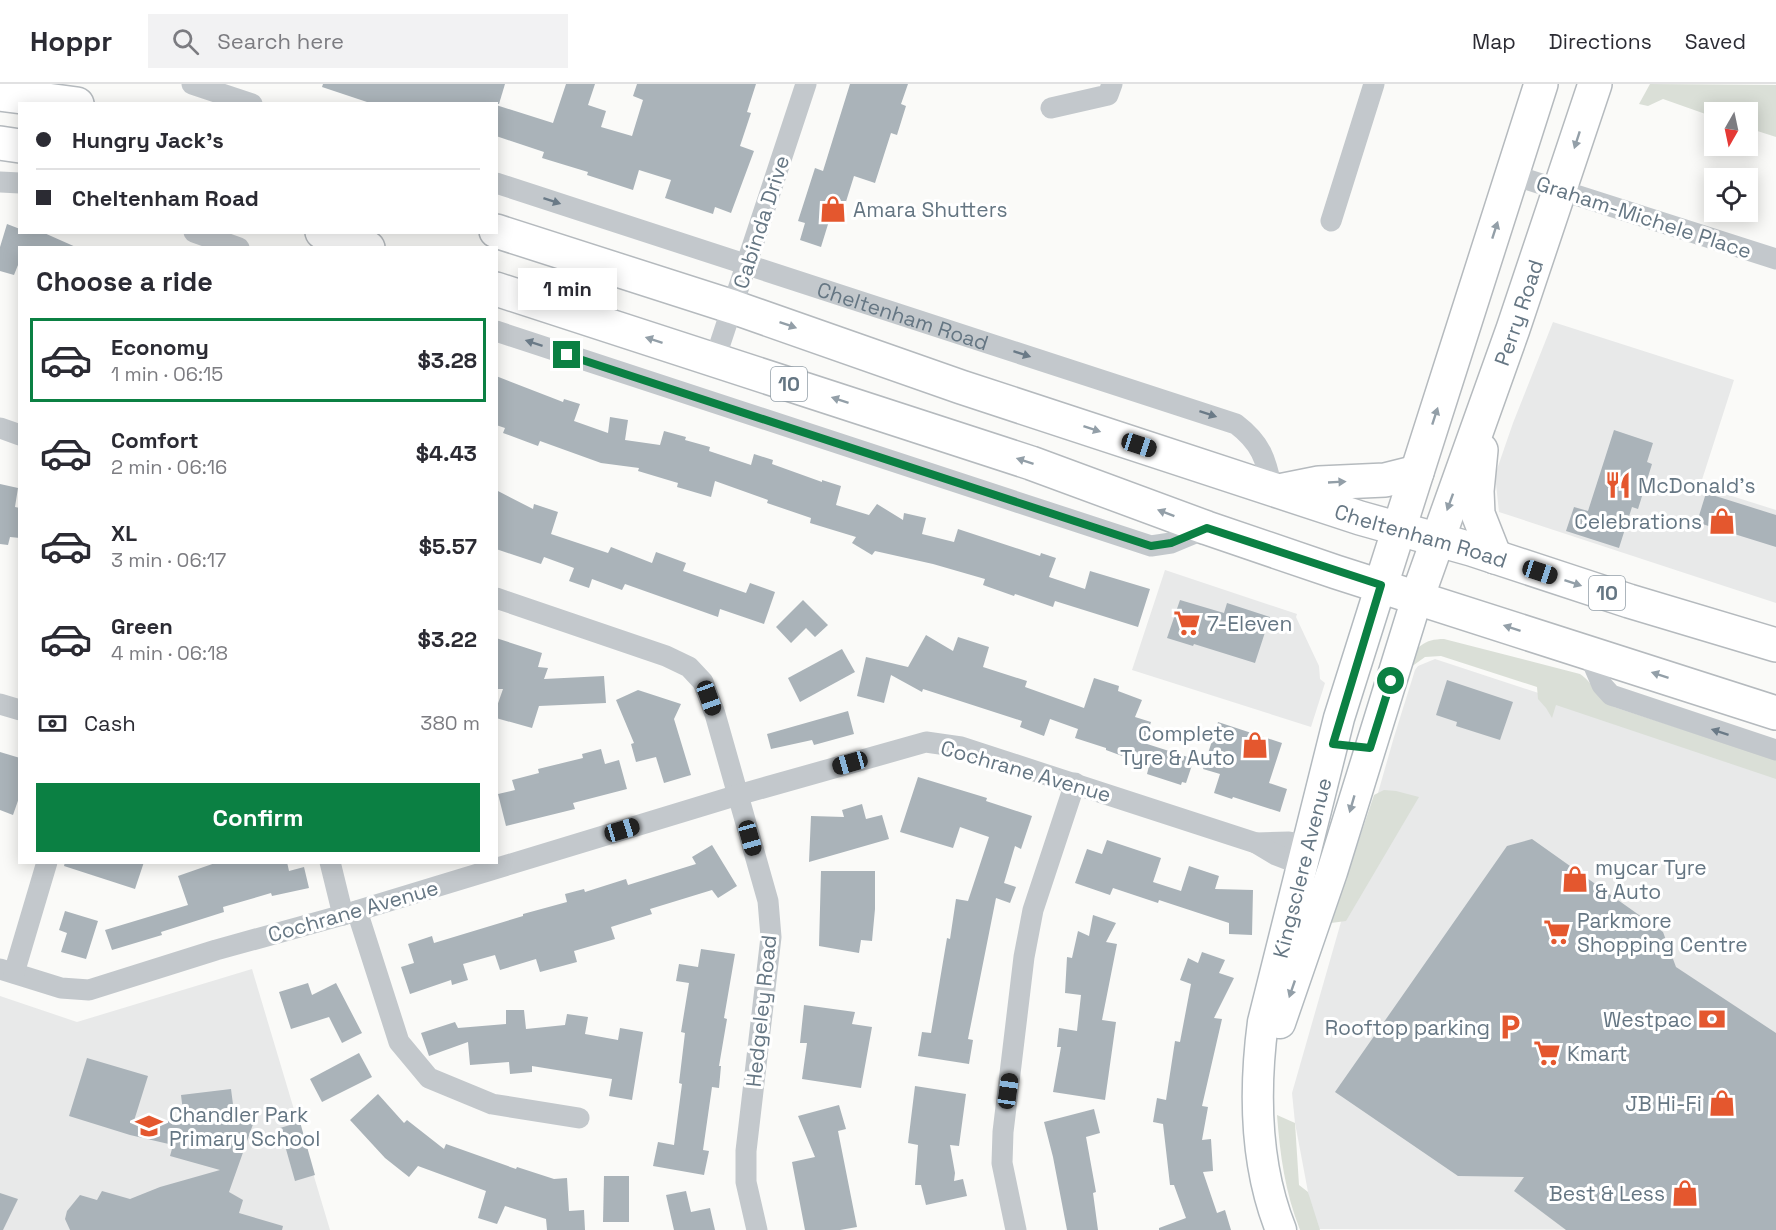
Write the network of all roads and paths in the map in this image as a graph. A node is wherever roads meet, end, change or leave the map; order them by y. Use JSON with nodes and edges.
{"nodes":[{"id":1,"x":192,"y":84,"type":"edge"},
{"id":2,"x":806,"y":84,"type":"edge"},
{"id":3,"x":1112,"y":84,"type":"edge"},
{"id":4,"x":1374,"y":84,"type":"edge"},
{"id":5,"x":1541,"y":84,"type":"edge"},
{"id":6,"x":1595,"y":84,"type":"edge"},
{"id":7,"x":0,"y":94,"type":"edge"},
{"id":8,"x":66,"y":96,"type":"edge"},
{"id":9,"x":246,"y":102,"type":"edge"},
{"id":10,"x":1052,"y":108,"type":"dead end"},
{"id":11,"x":0,"y":143,"type":"edge"},
{"id":12,"x":18,"y":146,"type":"edge"},
{"id":13,"x":1513,"y":175,"type":"junction"},
{"id":14,"x":0,"y":182,"type":"edge"},
{"id":15,"x":18,"y":183,"type":"edge"},
{"id":16,"x":498,"y":184,"type":"edge"},
{"id":17,"x":1561,"y":191,"type":"junction"},
{"id":18,"x":1331,"y":221,"type":"dead end"},
{"id":19,"x":498,"y":232,"type":"edge"},
{"id":20,"x":200,"y":234,"type":"edge"},
{"id":21,"x":328,"y":234,"type":"edge"},
{"id":22,"x":233,"y":246,"type":"edge"},
{"id":23,"x":362,"y":246,"type":"edge"},
{"id":24,"x":1776,"y":259,"type":"edge"},
{"id":25,"x":747,"y":264,"type":"junction"},
{"id":26,"x":498,"y":290,"type":"edge"},
{"id":27,"x":732,"y":306,"type":"junction"},
{"id":28,"x":498,"y":332,"type":"edge"},
{"id":29,"x":715,"y":360,"type":"junction"},
{"id":30,"x":1488,"y":398,"type":"junction"},
{"id":31,"x":0,"y":428,"type":"edge"},
{"id":32,"x":18,"y":434,"type":"edge"},
{"id":33,"x":1417,"y":472,"type":"junction"},
{"id":34,"x":1276,"y":490,"type":"junction"},
{"id":35,"x":1207,"y":528,"type":"junction"},
{"id":36,"x":1399,"y":530,"type":"junction"},
{"id":37,"x":1437,"y":540,"type":"junction"},
{"id":38,"x":1495,"y":557,"type":"junction"},
{"id":39,"x":1381,"y":585,"type":"junction"},
{"id":40,"x":1417,"y":598,"type":"junction"},
{"id":41,"x":498,"y":599,"type":"edge"},
{"id":42,"x":1776,"y":645,"type":"edge"},
{"id":43,"x":1588,"y":652,"type":"junction"},
{"id":44,"x":0,"y":704,"type":"edge"},
{"id":45,"x":18,"y":709,"type":"edge"},
{"id":46,"x":1776,"y":713,"type":"edge"},
{"id":47,"x":1333,"y":744,"type":"junction"},
{"id":48,"x":1776,"y":750,"type":"edge"},
{"id":49,"x":1367,"y":756,"type":"junction"},
{"id":50,"x":1075,"y":783,"type":"junction"},
{"id":51,"x":738,"y":795,"type":"junction"},
{"id":52,"x":1305,"y":855,"type":"junction"},
{"id":53,"x":46,"y":864,"type":"edge"},
{"id":54,"x":331,"y":864,"type":"edge"},
{"id":55,"x":1332,"y":872,"type":"junction"},
{"id":56,"x":350,"y":913,"type":"junction"},
{"id":57,"x":7,"y":971,"type":"edge"},
{"id":58,"x":1259,"y":1082,"type":"junction"},
{"id":59,"x":579,"y":1118,"type":"dead end"},
{"id":60,"x":757,"y":1230,"type":"edge"},
{"id":61,"x":1016,"y":1230,"type":"edge"},
{"id":62,"x":1281,"y":1230,"type":"edge"}],
"edges":[{"from":1,"to":9,"type":"street"},
{"from":2,"to":25,"type":"street","name":"Cabinda Drive"},
{"from":3,"to":10,"type":"street"},
{"from":4,"to":18,"type":"street"},
{"from":5,"to":13,"type":"main road"},
{"from":6,"to":17,"type":"main road","name":"Perry Road","one_way":true},
{"from":7,"to":8,"type":"main road"},
{"from":11,"to":12,"type":"main road"},
{"from":13,"to":17,"type":"street","name":"Graham-Michele Place"},
{"from":33,"to":13,"type":"main road","one_way":true},
{"from":14,"to":15,"type":"street"},
{"from":16,"to":25,"type":"street","name":"Cheltenham Road","one_way":true},
{"from":17,"to":24,"type":"street","name":"Graham-Michele Place"},
{"from":17,"to":30,"type":"main road","name":"Perry Road"},
{"from":19,"to":27,"type":"main road","name":"Cheltenham Road","number":"10"},
{"from":20,"to":22,"type":"street"},
{"from":21,"to":23,"type":"main road"},
{"from":25,"to":27,"type":"street","name":"Cabinda Drive"},
{"from":25,"to":34,"type":"street","name":"Cheltenham Road","one_way":true},
{"from":29,"to":26,"type":"main road","number":"10","one_way":true},
{"from":27,"to":29,"type":"street","name":"Cabinda Drive"},
{"from":27,"to":34,"type":"main road","name":"Cheltenham Road","number":"10","one_way":true},
{"from":35,"to":28,"type":"street","one_way":true},
{"from":35,"to":29,"type":"main road","number":"10","one_way":true},
{"from":30,"to":37,"type":"main road","name":"Perry Road","one_way":true},
{"from":30,"to":38,"type":"main road"},
{"from":31,"to":32,"type":"street"},
{"from":34,"to":33,"type":"main road","one_way":true},
{"from":33,"to":36,"type":"main road"},
{"from":34,"to":36,"type":"main road","name":"Cheltenham Road","number":"10"},
{"from":35,"to":39,"type":"main road","number":"10"},
{"from":36,"to":37,"type":"main road","name":"Cheltenham Road","number":"10"},
{"from":36,"to":39,"type":"main road"},
{"from":37,"to":38,"type":"main road","name":"Cheltenham Road","number":"10"},
{"from":37,"to":40,"type":"main road","name":"Perry Road"},
{"from":38,"to":42,"type":"main road","name":"Cheltenham Road","number":"10","one_way":true},
{"from":39,"to":40,"type":"main road","number":"10"},
{"from":39,"to":47,"type":"main road","name":"Kingsclere Avenue"},
{"from":43,"to":40,"type":"main road","number":"10","one_way":true},
{"from":40,"to":49,"type":"main road","name":"Kingsclere Avenue"},
{"from":41,"to":51,"type":"street","name":"Hedgeley Road"},
{"from":46,"to":43,"type":"main road","number":"10","one_way":true},
{"from":48,"to":43,"type":"street","one_way":true},
{"from":44,"to":45,"type":"street"},
{"from":47,"to":49,"type":"main road"},
{"from":47,"to":52,"type":"main road","name":"Kingsclere Avenue"},
{"from":49,"to":55,"type":"main road","name":"Kingsclere Avenue","one_way":true},
{"from":50,"to":51,"type":"street","name":"Cochrane Avenue"},
{"from":50,"to":52,"type":"street","name":"Cochrane Avenue"},
{"from":50,"to":61,"type":"street"},
{"from":51,"to":56,"type":"street","name":"Cochrane Avenue"},
{"from":51,"to":60,"type":"street","name":"Hedgeley Road"},
{"from":52,"to":55,"type":"main road"},
{"from":52,"to":58,"type":"main road","name":"Kingsclere Avenue"},
{"from":53,"to":57,"type":"street"},
{"from":54,"to":56,"type":"street"},
{"from":55,"to":58,"type":"main road","name":"Kingsclere Avenue","one_way":true},
{"from":56,"to":57,"type":"street","name":"Cochrane Avenue"},
{"from":56,"to":59,"type":"street"},
{"from":58,"to":62,"type":"main road","name":"Kingsclere Avenue"}]}
